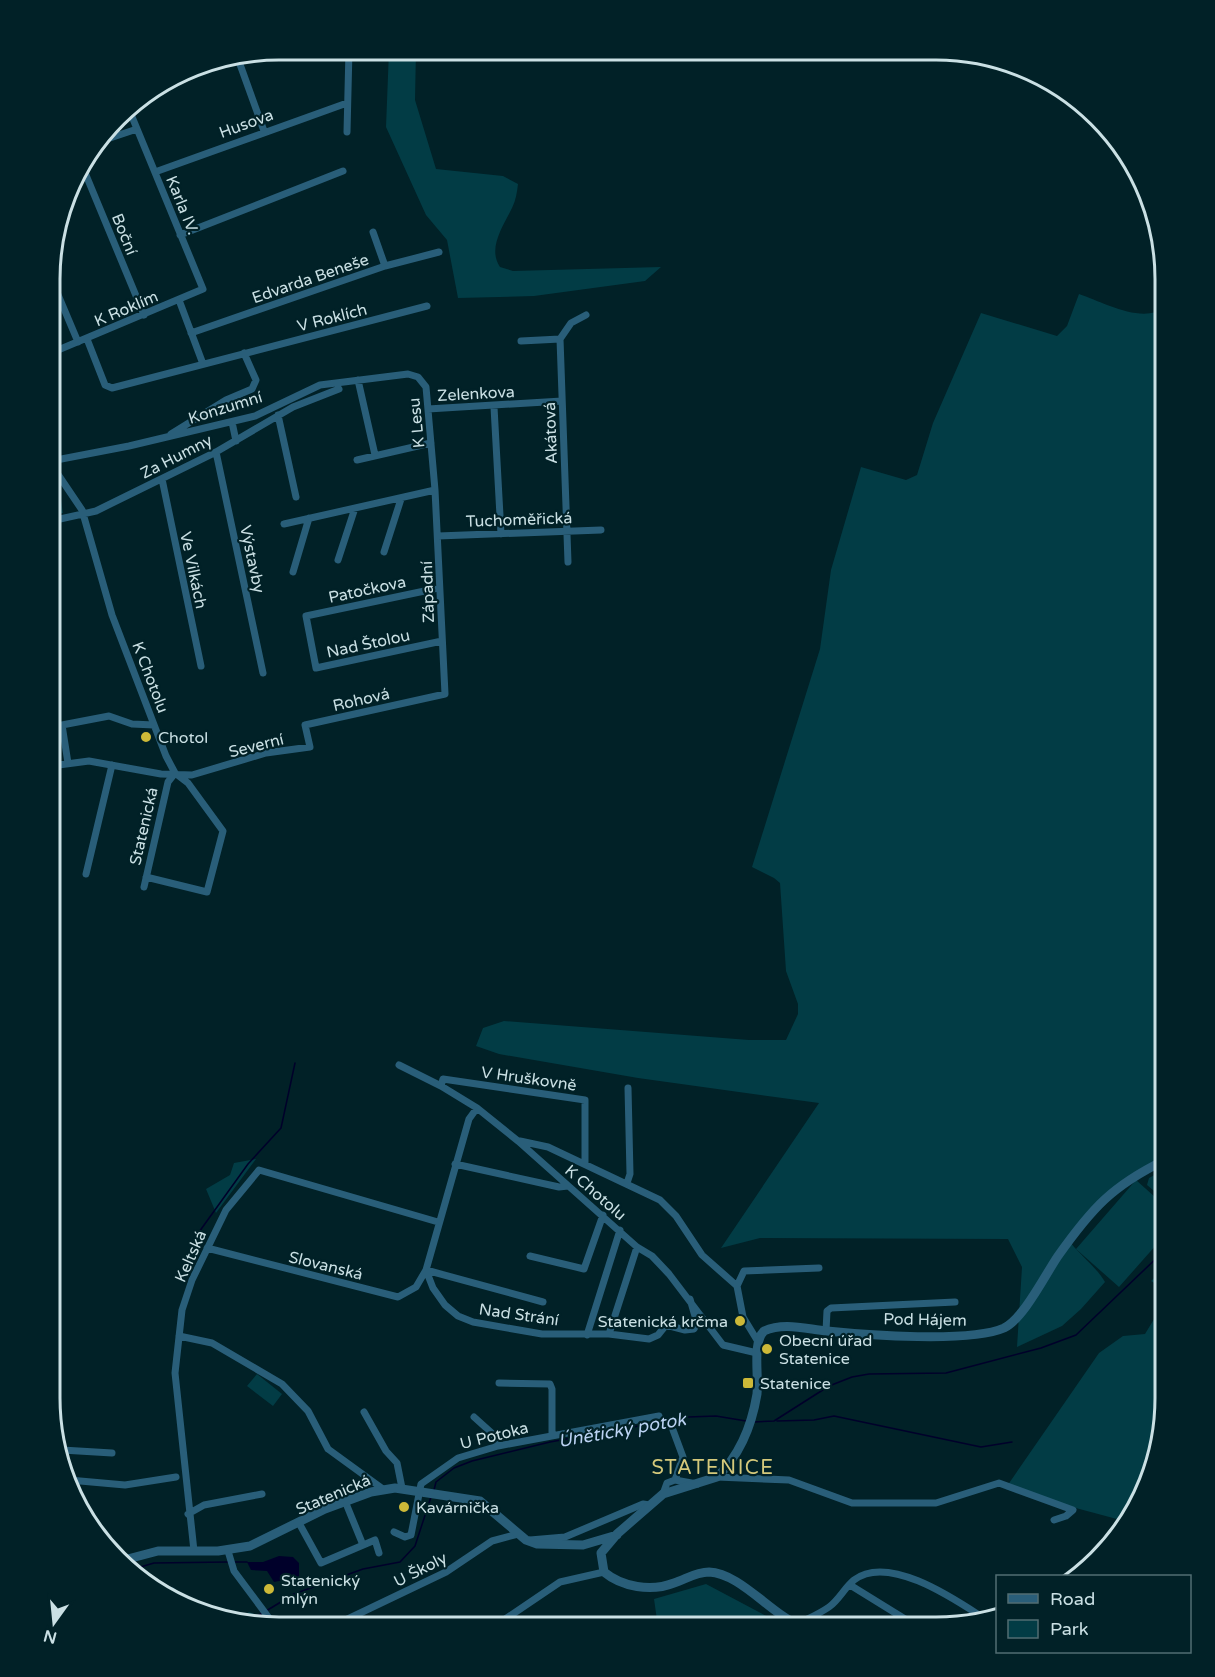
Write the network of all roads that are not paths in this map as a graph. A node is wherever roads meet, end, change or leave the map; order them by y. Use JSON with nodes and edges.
{"nodes":[{"id":1,"x":349,"y":60,"type":"edge"},
{"id":2,"x":240,"y":63,"type":"edge"},
{"id":3,"x":347,"y":103,"type":"junction"},
{"id":4,"x":132,"y":117,"type":"edge"},
{"id":5,"x":137,"y":129,"type":"junction"},
{"id":6,"x":264,"y":131,"type":"junction"},
{"id":7,"x":347,"y":132,"type":"dead end"},
{"id":8,"x":112,"y":137,"type":"edge"},
{"id":9,"x":343,"y":171,"type":"dead end"},
{"id":10,"x":155,"y":172,"type":"junction"},
{"id":11,"x":86,"y":175,"type":"edge"},
{"id":12,"x":374,"y":232,"type":"dead end"},
{"id":13,"x":180,"y":235,"type":"junction"},
{"id":14,"x":439,"y":252,"type":"dead end"},
{"id":15,"x":385,"y":266,"type":"junction"},
{"id":16,"x":60,"y":299,"type":"edge"},
{"id":17,"x":179,"y":300,"type":"junction"},
{"id":18,"x":427,"y":306,"type":"dead end"},
{"id":19,"x":144,"y":315,"type":"junction"},
{"id":20,"x":586,"y":315,"type":"dead end"},
{"id":21,"x":191,"y":333,"type":"junction"},
{"id":22,"x":87,"y":339,"type":"junction"},
{"id":23,"x":560,"y":339,"type":"junction"},
{"id":24,"x":521,"y":341,"type":"dead end"},
{"id":25,"x":78,"y":342,"type":"junction"},
{"id":26,"x":60,"y":349,"type":"edge"},
{"id":27,"x":244,"y":353,"type":"junction"},
{"id":28,"x":203,"y":364,"type":"junction"},
{"id":29,"x":358,"y":380,"type":"junction"},
{"id":30,"x":326,"y":384,"type":"joint"},
{"id":31,"x":339,"y":389,"type":"dead end"},
{"id":32,"x":291,"y":398,"type":"junction"},
{"id":33,"x":562,"y":401,"type":"junction"},
{"id":34,"x":293,"y":407,"type":"junction"},
{"id":35,"x":494,"y":407,"type":"junction"},
{"id":36,"x":428,"y":409,"type":"junction"},
{"id":37,"x":278,"y":415,"type":"junction"},
{"id":38,"x":232,"y":422,"type":"junction"},
{"id":39,"x":164,"y":438,"type":"junction"},
{"id":40,"x":236,"y":441,"type":"junction"},
{"id":41,"x":431,"y":443,"type":"junction"},
{"id":42,"x":216,"y":452,"type":"junction"},
{"id":43,"x":375,"y":456,"type":"junction"},
{"id":44,"x":357,"y":460,"type":"dead end"},
{"id":45,"x":60,"y":461,"type":"edge"},
{"id":46,"x":60,"y":478,"type":"edge"},
{"id":47,"x":162,"y":479,"type":"junction"},
{"id":48,"x":62,"y":481,"type":"joint"},
{"id":49,"x":435,"y":490,"type":"junction"},
{"id":50,"x":296,"y":497,"type":"dead end"},
{"id":51,"x":400,"y":499,"type":"junction"},
{"id":52,"x":355,"y":508,"type":"junction"},
{"id":53,"x":83,"y":516,"type":"junction"},
{"id":54,"x":309,"y":518,"type":"junction"},
{"id":55,"x":60,"y":520,"type":"edge"},
{"id":56,"x":284,"y":524,"type":"dead end"},
{"id":57,"x":566,"y":530,"type":"junction"},
{"id":58,"x":601,"y":530,"type":"dead end"},
{"id":59,"x":501,"y":534,"type":"junction"},
{"id":60,"x":438,"y":536,"type":"junction"},
{"id":61,"x":384,"y":552,"type":"dead end"},
{"id":62,"x":338,"y":560,"type":"dead end"},
{"id":63,"x":568,"y":562,"type":"dead end"},
{"id":64,"x":293,"y":572,"type":"dead end"},
{"id":65,"x":434,"y":589,"type":"dead end"},
{"id":66,"x":306,"y":616,"type":"joint"},
{"id":67,"x":442,"y":641,"type":"junction"},
{"id":68,"x":201,"y":666,"type":"dead end"},
{"id":69,"x":263,"y":673,"type":"dead end"},
{"id":70,"x":445,"y":694,"type":"joint"},
{"id":71,"x":154,"y":725,"type":"junction"},
{"id":72,"x":310,"y":747,"type":"joint"},
{"id":73,"x":68,"y":763,"type":"junction"},
{"id":74,"x":60,"y":764,"type":"edge"},
{"id":75,"x":112,"y":765,"type":"junction"},
{"id":76,"x":175,"y":773,"type":"junction"},
{"id":77,"x":86,"y":874,"type":"dead end"},
{"id":78,"x":146,"y":877,"type":"junction"},
{"id":79,"x":144,"y":887,"type":"dead end"},
{"id":80,"x":399,"y":1065,"type":"dead end"},
{"id":81,"x":442,"y":1083,"type":"junction"},
{"id":82,"x":628,"y":1088,"type":"dead end"},
{"id":83,"x":477,"y":1108,"type":"junction"},
{"id":84,"x":518,"y":1141,"type":"junction"},
{"id":85,"x":585,"y":1163,"type":"junction"},
{"id":86,"x":455,"y":1164,"type":"junction"},
{"id":87,"x":1155,"y":1165,"type":"edge"},
{"id":88,"x":627,"y":1183,"type":"junction"},
{"id":89,"x":568,"y":1186,"type":"junction"},
{"id":90,"x":603,"y":1215,"type":"junction"},
{"id":91,"x":438,"y":1222,"type":"junction"},
{"id":92,"x":620,"y":1230,"type":"junction"},
{"id":93,"x":638,"y":1247,"type":"junction"},
{"id":94,"x":207,"y":1248,"type":"junction"},
{"id":95,"x":530,"y":1256,"type":"dead end"},
{"id":96,"x":819,"y":1268,"type":"dead end"},
{"id":97,"x":426,"y":1270,"type":"junction"},
{"id":98,"x":736,"y":1286,"type":"junction"},
{"id":99,"x":690,"y":1299,"type":"junction"},
{"id":100,"x":543,"y":1302,"type":"dead end"},
{"id":101,"x":955,"y":1302,"type":"dead end"},
{"id":102,"x":826,"y":1331,"type":"junction"},
{"id":103,"x":609,"y":1334,"type":"junction"},
{"id":104,"x":587,"y":1335,"type":"junction"},
{"id":105,"x":179,"y":1336,"type":"junction"},
{"id":106,"x":757,"y":1340,"type":"junction"},
{"id":107,"x":757,"y":1353,"type":"junction"},
{"id":108,"x":499,"y":1383,"type":"dead end"},
{"id":109,"x":364,"y":1412,"type":"dead end"},
{"id":110,"x":659,"y":1416,"type":"dead end"},
{"id":111,"x":474,"y":1417,"type":"dead end"},
{"id":112,"x":673,"y":1430,"type":"dead end"},
{"id":113,"x":552,"y":1435,"type":"junction"},
{"id":114,"x":498,"y":1446,"type":"junction"},
{"id":115,"x":66,"y":1450,"type":"edge"},
{"id":116,"x":112,"y":1453,"type":"dead end"},
{"id":117,"x":717,"y":1477,"type":"junction"},
{"id":118,"x":176,"y":1478,"type":"dead end"},
{"id":119,"x":675,"y":1480,"type":"junction"},
{"id":120,"x":77,"y":1481,"type":"edge"},
{"id":121,"x":697,"y":1484,"type":"junction"},
{"id":122,"x":402,"y":1488,"type":"junction"},
{"id":123,"x":383,"y":1489,"type":"junction"},
{"id":124,"x":423,"y":1492,"type":"junction"},
{"id":125,"x":262,"y":1494,"type":"dead end"},
{"id":126,"x":663,"y":1494,"type":"junction"},
{"id":127,"x":345,"y":1502,"type":"junction"},
{"id":128,"x":650,"y":1504,"type":"junction"},
{"id":129,"x":188,"y":1514,"type":"junction"},
{"id":130,"x":1054,"y":1520,"type":"dead end"},
{"id":131,"x":299,"y":1523,"type":"junction"},
{"id":132,"x":394,"y":1532,"type":"dead end"},
{"id":133,"x":617,"y":1534,"type":"junction"},
{"id":134,"x":522,"y":1537,"type":"junction"},
{"id":135,"x":363,"y":1545,"type":"junction"},
{"id":136,"x":583,"y":1545,"type":"junction"},
{"id":137,"x":194,"y":1551,"type":"junction"},
{"id":138,"x":379,"y":1553,"type":"dead end"},
{"id":139,"x":601,"y":1553,"type":"junction"},
{"id":140,"x":229,"y":1555,"type":"junction"},
{"id":141,"x":131,"y":1559,"type":"edge"},
{"id":142,"x":604,"y":1572,"type":"junction"},
{"id":143,"x":850,"y":1585,"type":"junction"},
{"id":144,"x":977,"y":1613,"type":"edge"},
{"id":145,"x":268,"y":1617,"type":"edge"},
{"id":146,"x":352,"y":1617,"type":"edge"},
{"id":147,"x":508,"y":1617,"type":"edge"},
{"id":148,"x":787,"y":1617,"type":"edge"},
{"id":149,"x":814,"y":1617,"type":"edge"},
{"id":150,"x":901,"y":1617,"type":"edge"}],
"edges":[{"from":1,"to":3,"type":"street"},
{"from":2,"to":6,"type":"street"},
{"from":3,"to":6,"type":"street","name":"Husova"},
{"from":3,"to":7,"type":"street"},
{"from":4,"to":5,"type":"street","name":"Karla IV."},
{"from":5,"to":8,"type":"street"},
{"from":5,"to":10,"type":"street","name":"Karla IV."},
{"from":6,"to":10,"type":"street","name":"Husova"},
{"from":9,"to":13,"type":"street"},
{"from":10,"to":13,"type":"street","name":"Karla IV."},
{"from":11,"to":19,"type":"street","name":"Boční"},
{"from":12,"to":15,"type":"street"},
{"from":13,"to":17,"type":"street","name":"Karla IV."},
{"from":14,"to":15,"type":"street","name":"Edvarda Beneše"},
{"from":15,"to":21,"type":"street","name":"Edvarda Beneše"},
{"from":16,"to":25,"type":"street"},
{"from":17,"to":19,"type":"street","name":"K Roklím"},
{"from":17,"to":21,"type":"street","name":"K Roklím"},
{"from":18,"to":27,"type":"street","name":"V Roklích"},
{"from":19,"to":22,"type":"street","name":"K Roklím"},
{"from":20,"to":23,"type":"street"},
{"from":21,"to":28,"type":"street","name":"K Roklím"},
{"from":22,"to":25,"type":"street","name":"K Roklím"},
{"from":22,"to":28,"type":"street","name":"K Roklím"},
{"from":23,"to":24,"type":"street"},
{"from":23,"to":33,"type":"street","name":"Akátová"},
{"from":25,"to":26,"type":"street","name":"K Roklím"},
{"from":27,"to":28,"type":"street","name":"K Roklím"},
{"from":27,"to":39,"type":"street","name":"Konzumní"},
{"from":29,"to":30,"type":"street","name":"K Lesu"},
{"from":29,"to":36,"type":"street","name":"K Lesu"},
{"from":29,"to":43,"type":"street"},
{"from":30,"to":32,"type":"street","name":"Konzumní"},
{"from":31,"to":34,"type":"street","name":"Za Humny"},
{"from":32,"to":34,"type":"street"},
{"from":32,"to":38,"type":"street","name":"Konzumní"},
{"from":33,"to":35,"type":"street","name":"Zelenkova"},
{"from":33,"to":57,"type":"street","name":"Akátová"},
{"from":34,"to":37,"type":"street","name":"Za Humny"},
{"from":35,"to":36,"type":"street","name":"Zelenkova"},
{"from":35,"to":59,"type":"street"},
{"from":36,"to":41,"type":"street","name":"K Lesu"},
{"from":37,"to":40,"type":"street","name":"Za Humny"},
{"from":37,"to":50,"type":"street"},
{"from":38,"to":39,"type":"street","name":"Konzumní"},
{"from":38,"to":40,"type":"street"},
{"from":39,"to":45,"type":"street","name":"Konzumní"},
{"from":40,"to":42,"type":"street","name":"Za Humny"},
{"from":41,"to":43,"type":"street"},
{"from":41,"to":49,"type":"street","name":"K Lesu"},
{"from":42,"to":47,"type":"street","name":"Za Humny"},
{"from":42,"to":69,"type":"street","name":"Výstavby"},
{"from":43,"to":44,"type":"street"},
{"from":46,"to":48,"type":"street","name":"K Chotolu"},
{"from":47,"to":53,"type":"street","name":"Za Humny"},
{"from":47,"to":68,"type":"street","name":"Ve Vilkách"},
{"from":48,"to":53,"type":"street","name":"K Chotolu"},
{"from":49,"to":51,"type":"street"},
{"from":49,"to":60,"type":"street","name":"Západní"},
{"from":51,"to":52,"type":"street"},
{"from":51,"to":61,"type":"street"},
{"from":52,"to":54,"type":"street"},
{"from":52,"to":62,"type":"street"},
{"from":53,"to":55,"type":"street","name":"Za Humny"},
{"from":53,"to":71,"type":"street","name":"K Chotolu"},
{"from":54,"to":56,"type":"street"},
{"from":54,"to":64,"type":"street"},
{"from":57,"to":58,"type":"street","name":"Tuchoměřická"},
{"from":57,"to":59,"type":"street","name":"Tuchoměřická"},
{"from":57,"to":63,"type":"street","name":"Akátová"},
{"from":59,"to":60,"type":"street","name":"Tuchoměřická"},
{"from":60,"to":67,"type":"street","name":"Západní"},
{"from":65,"to":66,"type":"street","name":"Patočkova"},
{"from":66,"to":67,"type":"street","name":"Nad Štolou"},
{"from":67,"to":70,"type":"street","name":"Západní"},
{"from":70,"to":72,"type":"street","name":"Rohová"},
{"from":71,"to":73,"type":"street"},
{"from":71,"to":76,"type":"street","name":"K Chotolu"},
{"from":72,"to":76,"type":"street","name":"Severní"},
{"from":73,"to":74,"type":"street","name":"Severní"},
{"from":73,"to":75,"type":"street","name":"Severní"},
{"from":75,"to":76,"type":"street","name":"Severní"},
{"from":75,"to":77,"type":"street"},
{"from":76,"to":78,"type":"street","name":"Statenická"},
{"from":76,"to":78,"type":"street","name":"K Chotolu"},
{"from":78,"to":79,"type":"street","name":"Statenická"},
{"from":80,"to":81,"type":"street","name":"K Chotolu"},
{"from":81,"to":83,"type":"street","name":"K Chotolu"},
{"from":81,"to":85,"type":"street","name":"V Hruškovně"},
{"from":82,"to":88,"type":"street"},
{"from":83,"to":84,"type":"street","name":"K Chotolu"},
{"from":83,"to":86,"type":"street"},
{"from":84,"to":85,"type":"street"},
{"from":84,"to":89,"type":"street","name":"K Chotolu"},
{"from":85,"to":88,"type":"street"},
{"from":86,"to":89,"type":"street"},
{"from":86,"to":91,"type":"street"},
{"from":87,"to":102,"type":"street","name":"Pod Hájem"},
{"from":88,"to":98,"type":"street"},
{"from":89,"to":90,"type":"street","name":"K Chotolu"},
{"from":90,"to":92,"type":"street","name":"K Chotolu"},
{"from":90,"to":95,"type":"street"},
{"from":91,"to":94,"type":"street","name":"Keltská"},
{"from":91,"to":97,"type":"street"},
{"from":92,"to":93,"type":"street","name":"K Chotolu"},
{"from":92,"to":104,"type":"street"},
{"from":93,"to":99,"type":"street","name":"K Chotolu"},
{"from":93,"to":103,"type":"street"},
{"from":94,"to":97,"type":"street","name":"Slovanská"},
{"from":94,"to":105,"type":"street","name":"Keltská"},
{"from":96,"to":98,"type":"street"},
{"from":97,"to":100,"type":"street"},
{"from":97,"to":104,"type":"street","name":"Nad Strání"},
{"from":98,"to":106,"type":"street"},
{"from":99,"to":103,"type":"street","name":"Nad Strání"},
{"from":99,"to":107,"type":"street","name":"K Chotolu"},
{"from":101,"to":102,"type":"street"},
{"from":102,"to":106,"type":"street","name":"Pod Hájem"},
{"from":103,"to":104,"type":"street","name":"Nad Strání"},
{"from":105,"to":123,"type":"street"},
{"from":105,"to":129,"type":"street","name":"Keltská"},
{"from":106,"to":107,"type":"street"},
{"from":107,"to":117,"type":"street"},
{"from":108,"to":113,"type":"street"},
{"from":109,"to":122,"type":"street"},
{"from":110,"to":113,"type":"street","name":"U Potoka"},
{"from":111,"to":114,"type":"street"},
{"from":112,"to":119,"type":"street"},
{"from":113,"to":114,"type":"street","name":"U Potoka"},
{"from":114,"to":124,"type":"street","name":"U Potoka"},
{"from":115,"to":116,"type":"street"},
{"from":117,"to":121,"type":"street"},
{"from":117,"to":130,"type":"street"},
{"from":118,"to":120,"type":"street"},
{"from":119,"to":121,"type":"street"},
{"from":119,"to":126,"type":"street"},
{"from":121,"to":126,"type":"street"},
{"from":122,"to":123,"type":"street","name":"Statenická"},
{"from":122,"to":124,"type":"street","name":"Statenická"},
{"from":123,"to":127,"type":"street","name":"Statenická"},
{"from":124,"to":132,"type":"street"},
{"from":124,"to":134,"type":"street","name":"Statenická"},
{"from":125,"to":129,"type":"street"},
{"from":126,"to":128,"type":"street"},
{"from":127,"to":131,"type":"street","name":"Statenická"},
{"from":127,"to":135,"type":"street"},
{"from":128,"to":133,"type":"street"},
{"from":128,"to":134,"type":"street","name":"U Školy"},
{"from":129,"to":137,"type":"street","name":"Keltská"},
{"from":131,"to":135,"type":"street"},
{"from":131,"to":140,"type":"street","name":"Statenická"},
{"from":133,"to":136,"type":"street"},
{"from":133,"to":139,"type":"street"},
{"from":134,"to":136,"type":"street"},
{"from":134,"to":146,"type":"street","name":"U Školy"},
{"from":135,"to":138,"type":"street"},
{"from":136,"to":139,"type":"street"},
{"from":137,"to":140,"type":"street","name":"Statenická"},
{"from":137,"to":141,"type":"street","name":"Statenická"},
{"from":139,"to":142,"type":"street"},
{"from":140,"to":145,"type":"street"},
{"from":142,"to":147,"type":"street"},
{"from":142,"to":148,"type":"street"},
{"from":143,"to":144,"type":"street"},
{"from":143,"to":149,"type":"street"},
{"from":143,"to":150,"type":"street"}]}
